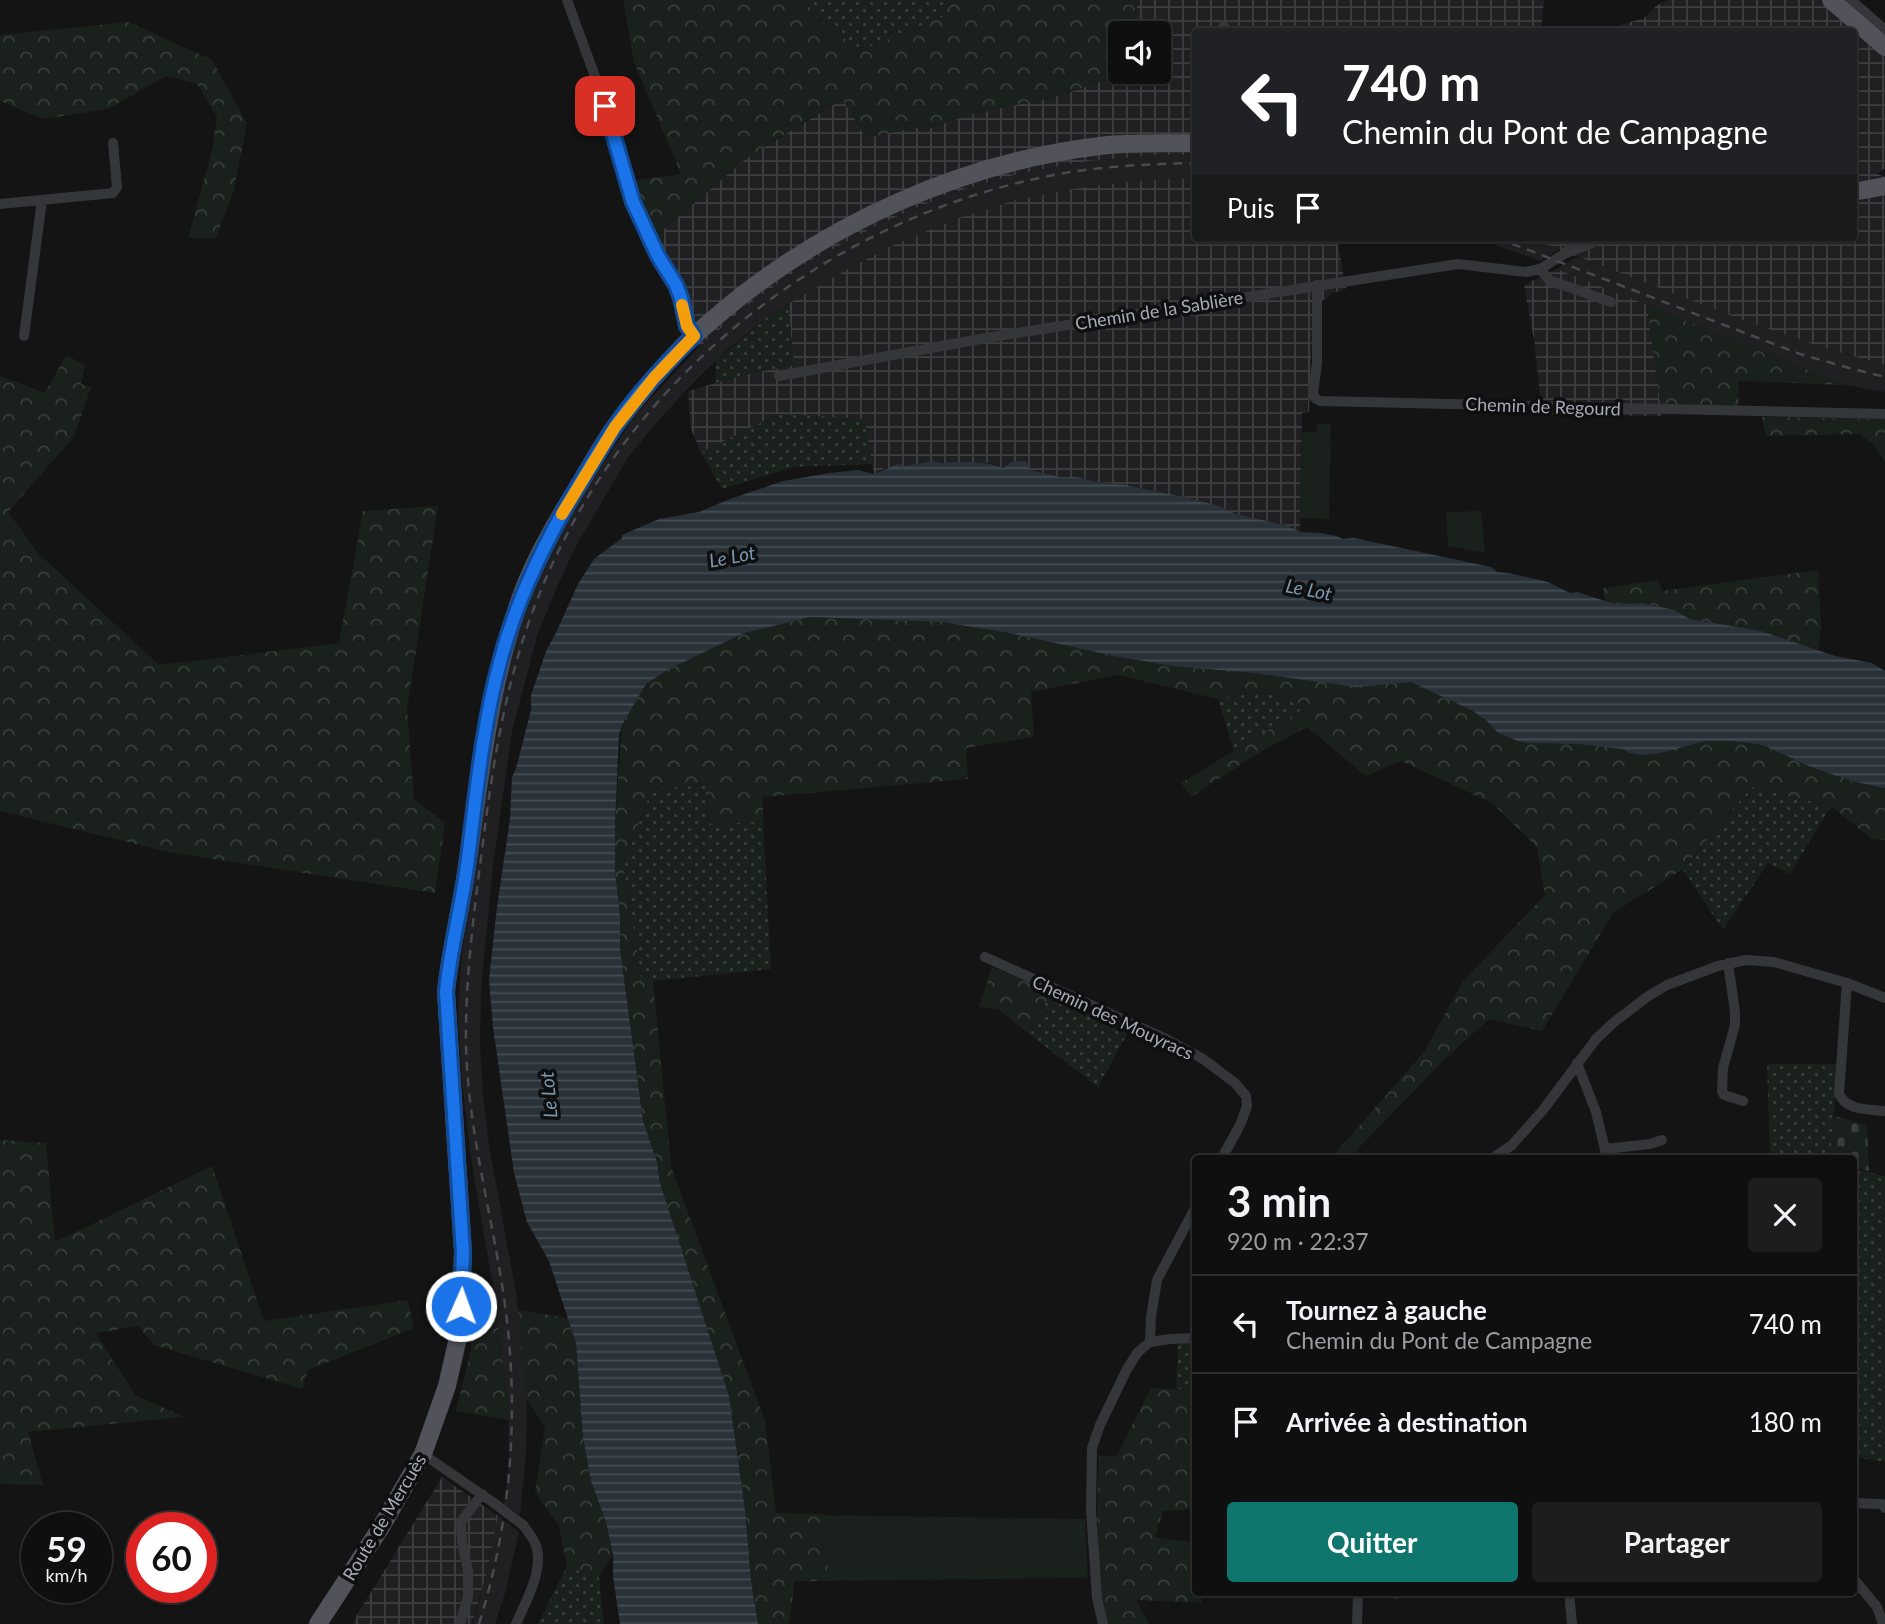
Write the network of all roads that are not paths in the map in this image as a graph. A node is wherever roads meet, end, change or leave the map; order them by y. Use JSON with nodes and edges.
{"nodes":[{"id":1,"x":567,"y":0,"type":"edge"},
{"id":2,"x":1831,"y":0,"type":"edge"},
{"id":3,"x":1851,"y":0,"type":"edge"},
{"id":4,"x":1885,"y":30,"type":"edge"},
{"id":5,"x":1885,"y":47,"type":"edge"},
{"id":6,"x":113,"y":143,"type":"dead end"},
{"id":7,"x":1192,"y":143,"type":"edge"},
{"id":8,"x":1885,"y":186,"type":"edge"},
{"id":9,"x":1857,"y":191,"type":"edge"},
{"id":10,"x":43,"y":200,"type":"junction"},
{"id":11,"x":0,"y":204,"type":"edge"},
{"id":12,"x":1573,"y":242,"type":"edge"},
{"id":13,"x":1593,"y":242,"type":"edge"},
{"id":14,"x":1566,"y":253,"type":"junction"},
{"id":15,"x":1540,"y":270,"type":"junction"},
{"id":16,"x":1317,"y":285,"type":"junction"},
{"id":17,"x":1611,"y":302,"type":"dead end"},
{"id":18,"x":24,"y":336,"type":"dead end"},
{"id":19,"x":694,"y":336,"type":"junction"},
{"id":20,"x":779,"y":376,"type":"dead end"},
{"id":21,"x":1885,"y":414,"type":"edge"},
{"id":22,"x":985,"y":957,"type":"dead end"},
{"id":23,"x":1728,"y":963,"type":"junction"},
{"id":24,"x":1847,"y":983,"type":"junction"},
{"id":25,"x":1885,"y":998,"type":"edge"},
{"id":26,"x":1577,"y":1063,"type":"junction"},
{"id":27,"x":1743,"y":1101,"type":"dead end"},
{"id":28,"x":1885,"y":1111,"type":"edge"},
{"id":29,"x":1662,"y":1140,"type":"dead end"},
{"id":30,"x":1606,"y":1154,"type":"edge"},
{"id":31,"x":1224,"y":1155,"type":"edge"},
{"id":32,"x":1498,"y":1155,"type":"edge"},
{"id":33,"x":1192,"y":1214,"type":"edge"},
{"id":34,"x":1192,"y":1338,"type":"edge"},
{"id":35,"x":1150,"y":1342,"type":"junction"},
{"id":36,"x":423,"y":1454,"type":"junction"},
{"id":37,"x":482,"y":1494,"type":"junction"},
{"id":38,"x":1857,"y":1503,"type":"edge"},
{"id":39,"x":1885,"y":1508,"type":"edge"},
{"id":40,"x":1857,"y":1583,"type":"edge"},
{"id":41,"x":1358,"y":1596,"type":"edge"},
{"id":42,"x":1570,"y":1596,"type":"edge"},
{"id":43,"x":1574,"y":1622,"type":"edge"},
{"id":44,"x":318,"y":1624,"type":"edge"},
{"id":45,"x":460,"y":1624,"type":"edge"},
{"id":46,"x":516,"y":1624,"type":"edge"},
{"id":47,"x":1103,"y":1624,"type":"edge"},
{"id":48,"x":1357,"y":1624,"type":"edge"},
{"id":49,"x":1883,"y":1624,"type":"edge"}],
"edges":[{"from":1,"to":19,"type":"street"},
{"from":2,"to":5,"type":"main road"},
{"from":3,"to":4,"type":"street"},
{"from":6,"to":10,"type":"street"},
{"from":7,"to":19,"type":"main road","name":"Route de Mercuès"},
{"from":8,"to":9,"type":"main road"},
{"from":10,"to":11,"type":"street"},
{"from":10,"to":18,"type":"street"},
{"from":12,"to":14,"type":"street"},
{"from":13,"to":14,"type":"street"},
{"from":14,"to":15,"type":"street"},
{"from":15,"to":16,"type":"street","name":"Chemin de la Sablière"},
{"from":15,"to":17,"type":"street","name":"Chemin de la Sablière"},
{"from":16,"to":20,"type":"street","name":"Chemin de la Sablière"},
{"from":16,"to":21,"type":"street","name":"Chemin de Regourd"},
{"from":19,"to":36,"type":"main road","name":"Route de Mercuès"},
{"from":22,"to":31,"type":"street","name":"Chemin des Mouyracs"},
{"from":23,"to":24,"type":"street"},
{"from":23,"to":26,"type":"street"},
{"from":23,"to":27,"type":"street"},
{"from":24,"to":25,"type":"street"},
{"from":24,"to":28,"type":"street"},
{"from":26,"to":30,"type":"street"},
{"from":26,"to":32,"type":"street"},
{"from":29,"to":30,"type":"street"},
{"from":33,"to":35,"type":"street"},
{"from":34,"to":35,"type":"street"},
{"from":35,"to":47,"type":"street"},
{"from":36,"to":37,"type":"street"},
{"from":36,"to":44,"type":"main road","name":"Route de Mercuès"},
{"from":37,"to":45,"type":"street"},
{"from":37,"to":46,"type":"street","bridge":true},
{"from":38,"to":39,"type":"street"},
{"from":40,"to":49,"type":"street"},
{"from":41,"to":48,"type":"street"},
{"from":42,"to":43,"type":"street"}]}
